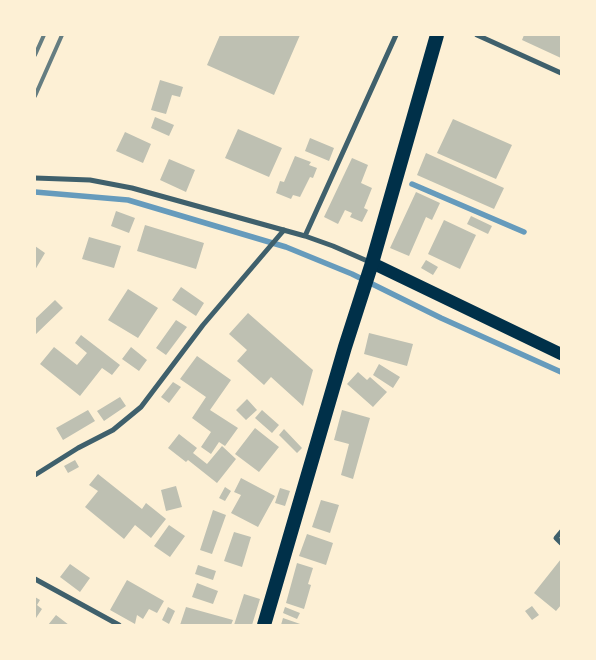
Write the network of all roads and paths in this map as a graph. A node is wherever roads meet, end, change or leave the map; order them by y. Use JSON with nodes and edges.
{"nodes":[{"id":1,"x":396,"y":35,"type":"edge"},
{"id":2,"x":437,"y":35,"type":"edge"},
{"id":3,"x":477,"y":35,"type":"edge"},
{"id":4,"x":561,"y":73,"type":"edge"},
{"id":5,"x":35,"y":178,"type":"edge"},
{"id":6,"x":284,"y":230,"type":"junction"},
{"id":7,"x":305,"y":236,"type":"junction"},
{"id":8,"x":372,"y":263,"type":"junction"},
{"id":9,"x":561,"y":354,"type":"edge"},
{"id":10,"x":35,"y":475,"type":"edge"},
{"id":11,"x":561,"y":532,"type":"edge"},
{"id":12,"x":561,"y":543,"type":"edge"},
{"id":13,"x":35,"y":579,"type":"edge"},
{"id":14,"x":119,"y":625,"type":"edge"},
{"id":15,"x":264,"y":625,"type":"edge"}],
"edges":[{"from":1,"to":7,"type":"street"},
{"from":2,"to":8,"type":"highway"},
{"from":3,"to":4,"type":"street"},
{"from":5,"to":6,"type":"street"},
{"from":6,"to":7,"type":"street"},
{"from":6,"to":10,"type":"street"},
{"from":7,"to":8,"type":"street"},
{"from":8,"to":9,"type":"main road"},
{"from":8,"to":15,"type":"highway"},
{"from":11,"to":12,"type":"street"},
{"from":13,"to":14,"type":"street"}]}
